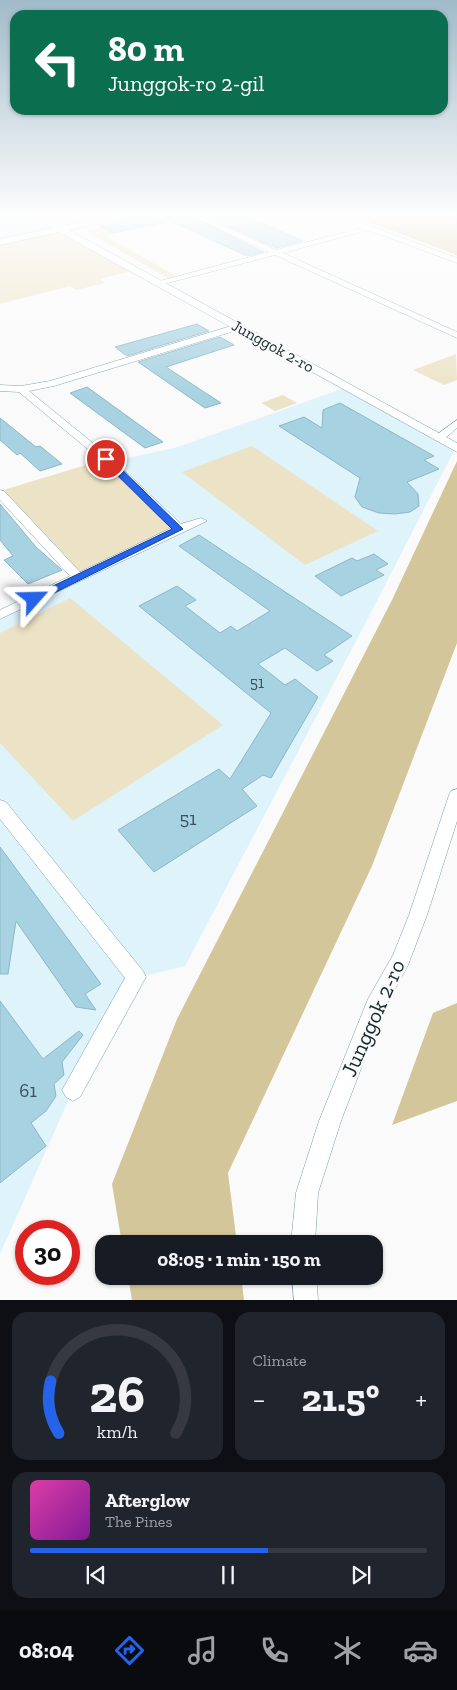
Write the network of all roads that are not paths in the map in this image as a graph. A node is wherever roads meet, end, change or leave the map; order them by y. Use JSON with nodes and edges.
{"nodes":[{"id":1,"x":146,"y":277,"type":"edge"},
{"id":2,"x":186,"y":277,"type":"edge"},
{"id":3,"x":327,"y":277,"type":"edge"},
{"id":4,"x":159,"y":284,"type":"junction"},
{"id":5,"x":238,"y":327,"type":"junction"},
{"id":6,"x":457,"y":335,"type":"edge"},
{"id":7,"x":0,"y":388,"type":"edge"},
{"id":8,"x":21,"y":389,"type":"junction"},
{"id":9,"x":457,"y":423,"type":"edge"},
{"id":10,"x":439,"y":438,"type":"junction"},
{"id":11,"x":456,"y":448,"type":"edge"},
{"id":12,"x":0,"y":493,"type":"edge"},
{"id":13,"x":201,"y":521,"type":"dead end"},
{"id":14,"x":179,"y":529,"type":"junction"},
{"id":15,"x":79,"y":578,"type":"junction"},
{"id":16,"x":0,"y":615,"type":"edge"},
{"id":17,"x":457,"y":795,"type":"edge"},
{"id":18,"x":0,"y":807,"type":"edge"},
{"id":19,"x":73,"y":1090,"type":"dead end"},
{"id":20,"x":304,"y":1235,"type":"edge"},
{"id":21,"x":305,"y":1285,"type":"edge"},
{"id":22,"x":306,"y":1300,"type":"edge"}],
"edges":[{"from":1,"to":4,"type":"street","name":"Junggok 2-ro"},
{"from":2,"to":4,"type":"street"},
{"from":3,"to":6,"type":"street"},
{"from":4,"to":5,"type":"street","name":"Junggok 2-ro"},
{"from":5,"to":8,"type":"street"},
{"from":5,"to":10,"type":"street","name":"Junggok 2-ro"},
{"from":7,"to":8,"type":"street"},
{"from":8,"to":14,"type":"street"},
{"from":9,"to":10,"type":"street"},
{"from":10,"to":11,"type":"street","name":"Junggok 2-ro"},
{"from":12,"to":15,"type":"street"},
{"from":13,"to":14,"type":"street"},
{"from":14,"to":15,"type":"street"},
{"from":15,"to":16,"type":"street"},
{"from":17,"to":20,"type":"street","name":"Junggok 2-ro"},
{"from":18,"to":19,"type":"street"},
{"from":21,"to":22,"type":"street"}]}
